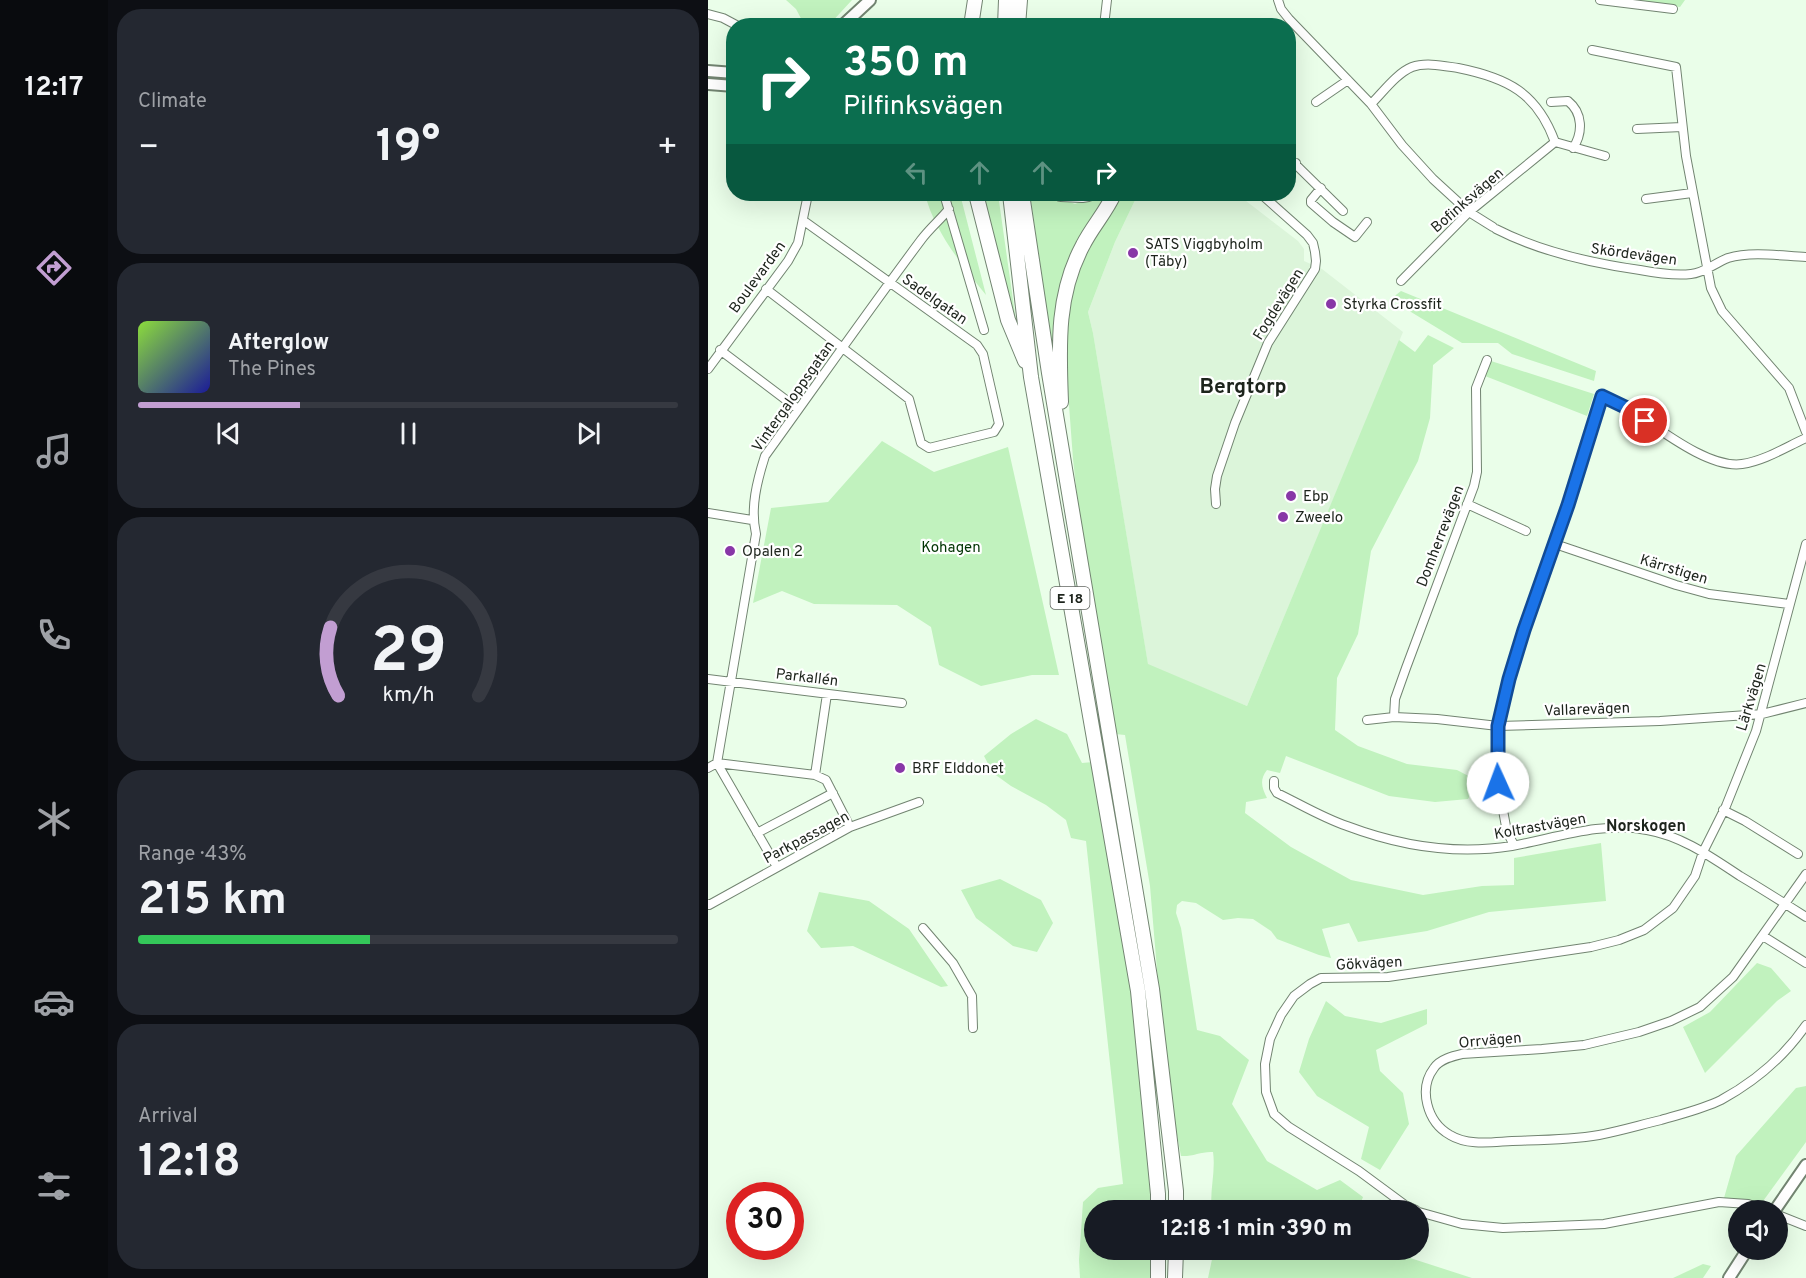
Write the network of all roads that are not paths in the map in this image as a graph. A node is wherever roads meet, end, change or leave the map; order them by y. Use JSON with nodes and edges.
{"nodes":[{"id":1,"x":870,"y":0,"type":"edge"},
{"id":2,"x":1006,"y":0,"type":"edge"},
{"id":3,"x":1022,"y":0,"type":"edge"},
{"id":4,"x":1107,"y":0,"type":"edge"},
{"id":5,"x":1278,"y":0,"type":"edge"},
{"id":6,"x":1600,"y":0,"type":"edge"},
{"id":7,"x":1674,"y":9,"type":"dead end"},
{"id":8,"x":708,"y":14,"type":"edge"},
{"id":9,"x":851,"y":18,"type":"edge"},
{"id":10,"x":1005,"y":18,"type":"edge"},
{"id":11,"x":1019,"y":18,"type":"edge"},
{"id":12,"x":1023,"y":18,"type":"edge"},
{"id":13,"x":1105,"y":18,"type":"edge"},
{"id":14,"x":1288,"y":18,"type":"edge"},
{"id":15,"x":726,"y":21,"type":"edge"},
{"id":16,"x":1296,"y":26,"type":"edge"},
{"id":17,"x":1592,"y":50,"type":"dead end"},
{"id":18,"x":708,"y":71,"type":"edge"},
{"id":19,"x":726,"y":72,"type":"edge"},
{"id":20,"x":1348,"y":80,"type":"junction"},
{"id":21,"x":1316,"y":102,"type":"dead end"},
{"id":22,"x":1551,"y":102,"type":"dead end"},
{"id":23,"x":1371,"y":104,"type":"junction"},
{"id":24,"x":1682,"y":127,"type":"junction"},
{"id":25,"x":1637,"y":129,"type":"dead end"},
{"id":26,"x":1555,"y":142,"type":"junction"},
{"id":27,"x":1573,"y":148,"type":"junction"},
{"id":28,"x":1605,"y":156,"type":"dead end"},
{"id":29,"x":1296,"y":163,"type":"edge"},
{"id":30,"x":1321,"y":188,"type":"junction"},
{"id":31,"x":1692,"y":193,"type":"junction"},
{"id":32,"x":1646,"y":199,"type":"dead end"},
{"id":33,"x":807,"y":201,"type":"edge"},
{"id":34,"x":946,"y":201,"type":"edge"},
{"id":35,"x":977,"y":201,"type":"edge"},
{"id":36,"x":1011,"y":201,"type":"edge"},
{"id":37,"x":1024,"y":201,"type":"edge"},
{"id":38,"x":1110,"y":201,"type":"edge"},
{"id":39,"x":1270,"y":201,"type":"edge"},
{"id":40,"x":949,"y":209,"type":"junction"},
{"id":41,"x":1343,"y":211,"type":"dead end"},
{"id":42,"x":1469,"y":212,"type":"junction"},
{"id":43,"x":804,"y":221,"type":"junction"},
{"id":44,"x":1367,"y":222,"type":"dead end"},
{"id":45,"x":1806,"y":257,"type":"edge"},
{"id":46,"x":1708,"y":268,"type":"junction"},
{"id":47,"x":1401,"y":281,"type":"dead end"},
{"id":48,"x":888,"y":283,"type":"junction"},
{"id":49,"x":766,"y":289,"type":"junction"},
{"id":50,"x":984,"y":330,"type":"dead end"},
{"id":51,"x":842,"y":348,"type":"junction"},
{"id":52,"x":720,"y":350,"type":"junction"},
{"id":53,"x":1487,"y":360,"type":"dead end"},
{"id":54,"x":709,"y":364,"type":"edge"},
{"id":55,"x":1031,"y":376,"type":"junction"},
{"id":56,"x":798,"y":409,"type":"junction"},
{"id":57,"x":1806,"y":432,"type":"edge"},
{"id":58,"x":1806,"y":438,"type":"edge"},
{"id":59,"x":1216,"y":504,"type":"dead end"},
{"id":60,"x":1467,"y":504,"type":"junction"},
{"id":61,"x":708,"y":513,"type":"edge"},
{"id":62,"x":752,"y":520,"type":"junction"},
{"id":63,"x":1526,"y":531,"type":"dead end"},
{"id":64,"x":1555,"y":544,"type":"junction"},
{"id":65,"x":1806,"y":544,"type":"edge"},
{"id":66,"x":1083,"y":583,"type":"junction"},
{"id":67,"x":1789,"y":604,"type":"junction"},
{"id":68,"x":708,"y":679,"type":"edge"},
{"id":69,"x":732,"y":682,"type":"junction"},
{"id":70,"x":827,"y":693,"type":"junction"},
{"id":71,"x":902,"y":703,"type":"dead end"},
{"id":72,"x":1806,"y":703,"type":"edge"},
{"id":73,"x":1762,"y":714,"type":"junction"},
{"id":74,"x":1394,"y":717,"type":"junction"},
{"id":75,"x":1367,"y":720,"type":"dead end"},
{"id":76,"x":1498,"y":726,"type":"junction"},
{"id":77,"x":717,"y":763,"type":"junction"},
{"id":78,"x":708,"y":768,"type":"edge"},
{"id":79,"x":815,"y":775,"type":"junction"},
{"id":80,"x":1274,"y":781,"type":"dead end"},
{"id":81,"x":833,"y":793,"type":"junction"},
{"id":82,"x":919,"y":802,"type":"dead end"},
{"id":83,"x":1724,"y":810,"type":"junction"},
{"id":84,"x":850,"y":827,"type":"junction"},
{"id":85,"x":757,"y":833,"type":"junction"},
{"id":86,"x":1514,"y":845,"type":"junction"},
{"id":87,"x":1703,"y":852,"type":"junction"},
{"id":88,"x":1798,"y":854,"type":"dead end"},
{"id":89,"x":777,"y":867,"type":"junction"},
{"id":90,"x":1806,"y":874,"type":"edge"},
{"id":91,"x":1784,"y":903,"type":"junction"},
{"id":92,"x":709,"y":904,"type":"edge"},
{"id":93,"x":1806,"y":917,"type":"edge"},
{"id":94,"x":923,"y":928,"type":"dead end"},
{"id":95,"x":1763,"y":936,"type":"junction"},
{"id":96,"x":1806,"y":963,"type":"edge"},
{"id":97,"x":1806,"y":1025,"type":"edge"},
{"id":98,"x":973,"y":1028,"type":"dead end"},
{"id":99,"x":1806,"y":1165,"type":"edge"},
{"id":100,"x":1157,"y":1200,"type":"edge"},
{"id":101,"x":1176,"y":1200,"type":"edge"},
{"id":102,"x":1398,"y":1200,"type":"edge"},
{"id":103,"x":1782,"y":1200,"type":"edge"},
{"id":104,"x":1728,"y":1203,"type":"edge"},
{"id":105,"x":1429,"y":1214,"type":"edge"},
{"id":106,"x":1788,"y":1219,"type":"edge"},
{"id":107,"x":1806,"y":1226,"type":"edge"},
{"id":108,"x":1158,"y":1260,"type":"edge"},
{"id":109,"x":1176,"y":1260,"type":"edge"},
{"id":110,"x":1741,"y":1260,"type":"edge"},
{"id":111,"x":1158,"y":1278,"type":"edge"},
{"id":112,"x":1175,"y":1278,"type":"edge"},
{"id":113,"x":1729,"y":1278,"type":"edge"}],
"edges":[{"from":1,"to":9,"type":"street"},
{"from":2,"to":10,"type":"highway"},
{"from":3,"to":11,"type":"highway"},
{"from":3,"to":12,"type":"highway"},
{"from":4,"to":13,"type":"street"},
{"from":5,"to":14,"type":"street","name":"Skördevägen"},
{"from":6,"to":7,"type":"street"},
{"from":8,"to":15,"type":"street"},
{"from":16,"to":20,"type":"street","name":"Skördevägen"},
{"from":17,"to":24,"type":"street"},
{"from":18,"to":19,"type":"street"},
{"from":20,"to":21,"type":"street"},
{"from":20,"to":23,"type":"street","name":"Skördevägen"},
{"from":22,"to":27,"type":"street"},
{"from":23,"to":26,"type":"street"},
{"from":23,"to":42,"type":"street","name":"Skördevägen"},
{"from":24,"to":25,"type":"street"},
{"from":24,"to":31,"type":"street"},
{"from":26,"to":27,"type":"street"},
{"from":26,"to":42,"type":"street","name":"Bofinksvägen"},
{"from":27,"to":28,"type":"street"},
{"from":29,"to":30,"type":"street"},
{"from":30,"to":41,"type":"street"},
{"from":30,"to":44,"type":"street"},
{"from":31,"to":32,"type":"street"},
{"from":31,"to":46,"type":"street"},
{"from":33,"to":43,"type":"street","name":"Boulevarden"},
{"from":34,"to":40,"type":"street"},
{"from":35,"to":55,"type":"highway"},
{"from":36,"to":55,"type":"highway","number":"E 18"},
{"from":37,"to":66,"type":"highway","number":"E 18"},
{"from":38,"to":66,"type":"highway"},
{"from":39,"to":59,"type":"street","name":"Fogdevägen"},
{"from":40,"to":48,"type":"street","name":"Vintergaloppsgatan"},
{"from":40,"to":50,"type":"street"},
{"from":42,"to":46,"type":"street","name":"Skördevägen"},
{"from":42,"to":47,"type":"street","name":"Bofinksvägen"},
{"from":43,"to":48,"type":"street","name":"Sadelgatan"},
{"from":43,"to":49,"type":"street","name":"Boulevarden"},
{"from":45,"to":46,"type":"street","name":"Skördevägen"},
{"from":46,"to":57,"type":"street"},
{"from":48,"to":51,"type":"street","name":"Vintergaloppsgatan"},
{"from":48,"to":51,"type":"street","name":"Sadelgatan"},
{"from":49,"to":51,"type":"street"},
{"from":49,"to":52,"type":"street","name":"Boulevarden"},
{"from":51,"to":56,"type":"street","name":"Vintergaloppsgatan"},
{"from":52,"to":54,"type":"street","name":"Boulevarden"},
{"from":52,"to":56,"type":"street"},
{"from":53,"to":60,"type":"street","name":"Domherrevägen"},
{"from":55,"to":100,"type":"highway","number":"E 18"},
{"from":56,"to":62,"type":"street","name":"Vintergaloppsgatan"},
{"from":58,"to":64,"type":"street"},
{"from":60,"to":63,"type":"street"},
{"from":60,"to":74,"type":"street","name":"Domherrevägen"},
{"from":61,"to":62,"type":"street"},
{"from":62,"to":69,"type":"street","name":"Vintergaloppsgatan"},
{"from":64,"to":67,"type":"street","name":"Kärrstigen"},
{"from":64,"to":76,"type":"street"},
{"from":65,"to":67,"type":"street","name":"Lärkvägen"},
{"from":66,"to":101,"type":"highway","number":"E 18"},
{"from":67,"to":73,"type":"street","name":"Lärkvägen"},
{"from":68,"to":69,"type":"street","name":"Parkallén"},
{"from":69,"to":70,"type":"street","name":"Parkallén"},
{"from":69,"to":77,"type":"street","name":"Vintergaloppsgatan"},
{"from":70,"to":71,"type":"street","name":"Parkallén"},
{"from":70,"to":79,"type":"street"},
{"from":72,"to":73,"type":"street","name":"Vallarevägen"},
{"from":73,"to":76,"type":"street","name":"Vallarevägen"},
{"from":73,"to":83,"type":"street","name":"Lärkvägen"},
{"from":74,"to":75,"type":"street","name":"Vallarevägen"},
{"from":74,"to":76,"type":"street","name":"Vallarevägen"},
{"from":76,"to":86,"type":"street"},
{"from":77,"to":78,"type":"street"},
{"from":77,"to":79,"type":"street"},
{"from":77,"to":85,"type":"street"},
{"from":79,"to":81,"type":"street"},
{"from":80,"to":86,"type":"street","name":"Koltrastvägen"},
{"from":81,"to":84,"type":"street"},
{"from":81,"to":85,"type":"street"},
{"from":82,"to":84,"type":"street","name":"Parkpassagen"},
{"from":83,"to":87,"type":"street","name":"Lärkvägen"},
{"from":83,"to":88,"type":"street"},
{"from":84,"to":89,"type":"street","name":"Parkpassagen"},
{"from":85,"to":89,"type":"street"},
{"from":86,"to":87,"type":"street","name":"Koltrastvägen"},
{"from":87,"to":91,"type":"street","name":"Koltrastvägen"},
{"from":87,"to":102,"type":"street","name":"Gökvägen"},
{"from":89,"to":92,"type":"street","name":"Parkpassagen"},
{"from":90,"to":91,"type":"street","name":"Orrvägen"},
{"from":91,"to":93,"type":"street","name":"Koltrastvägen"},
{"from":91,"to":95,"type":"street","name":"Orrvägen"},
{"from":94,"to":98,"type":"street"},
{"from":95,"to":96,"type":"street"},
{"from":95,"to":97,"type":"street","name":"Orrvägen"},
{"from":99,"to":103,"type":"street"},
{"from":104,"to":105,"type":"street","name":"Gökvägen"},
{"from":106,"to":107,"type":"street"},
{"from":108,"to":111,"type":"highway"},
{"from":109,"to":112,"type":"highway"},
{"from":110,"to":113,"type":"street"}]}
